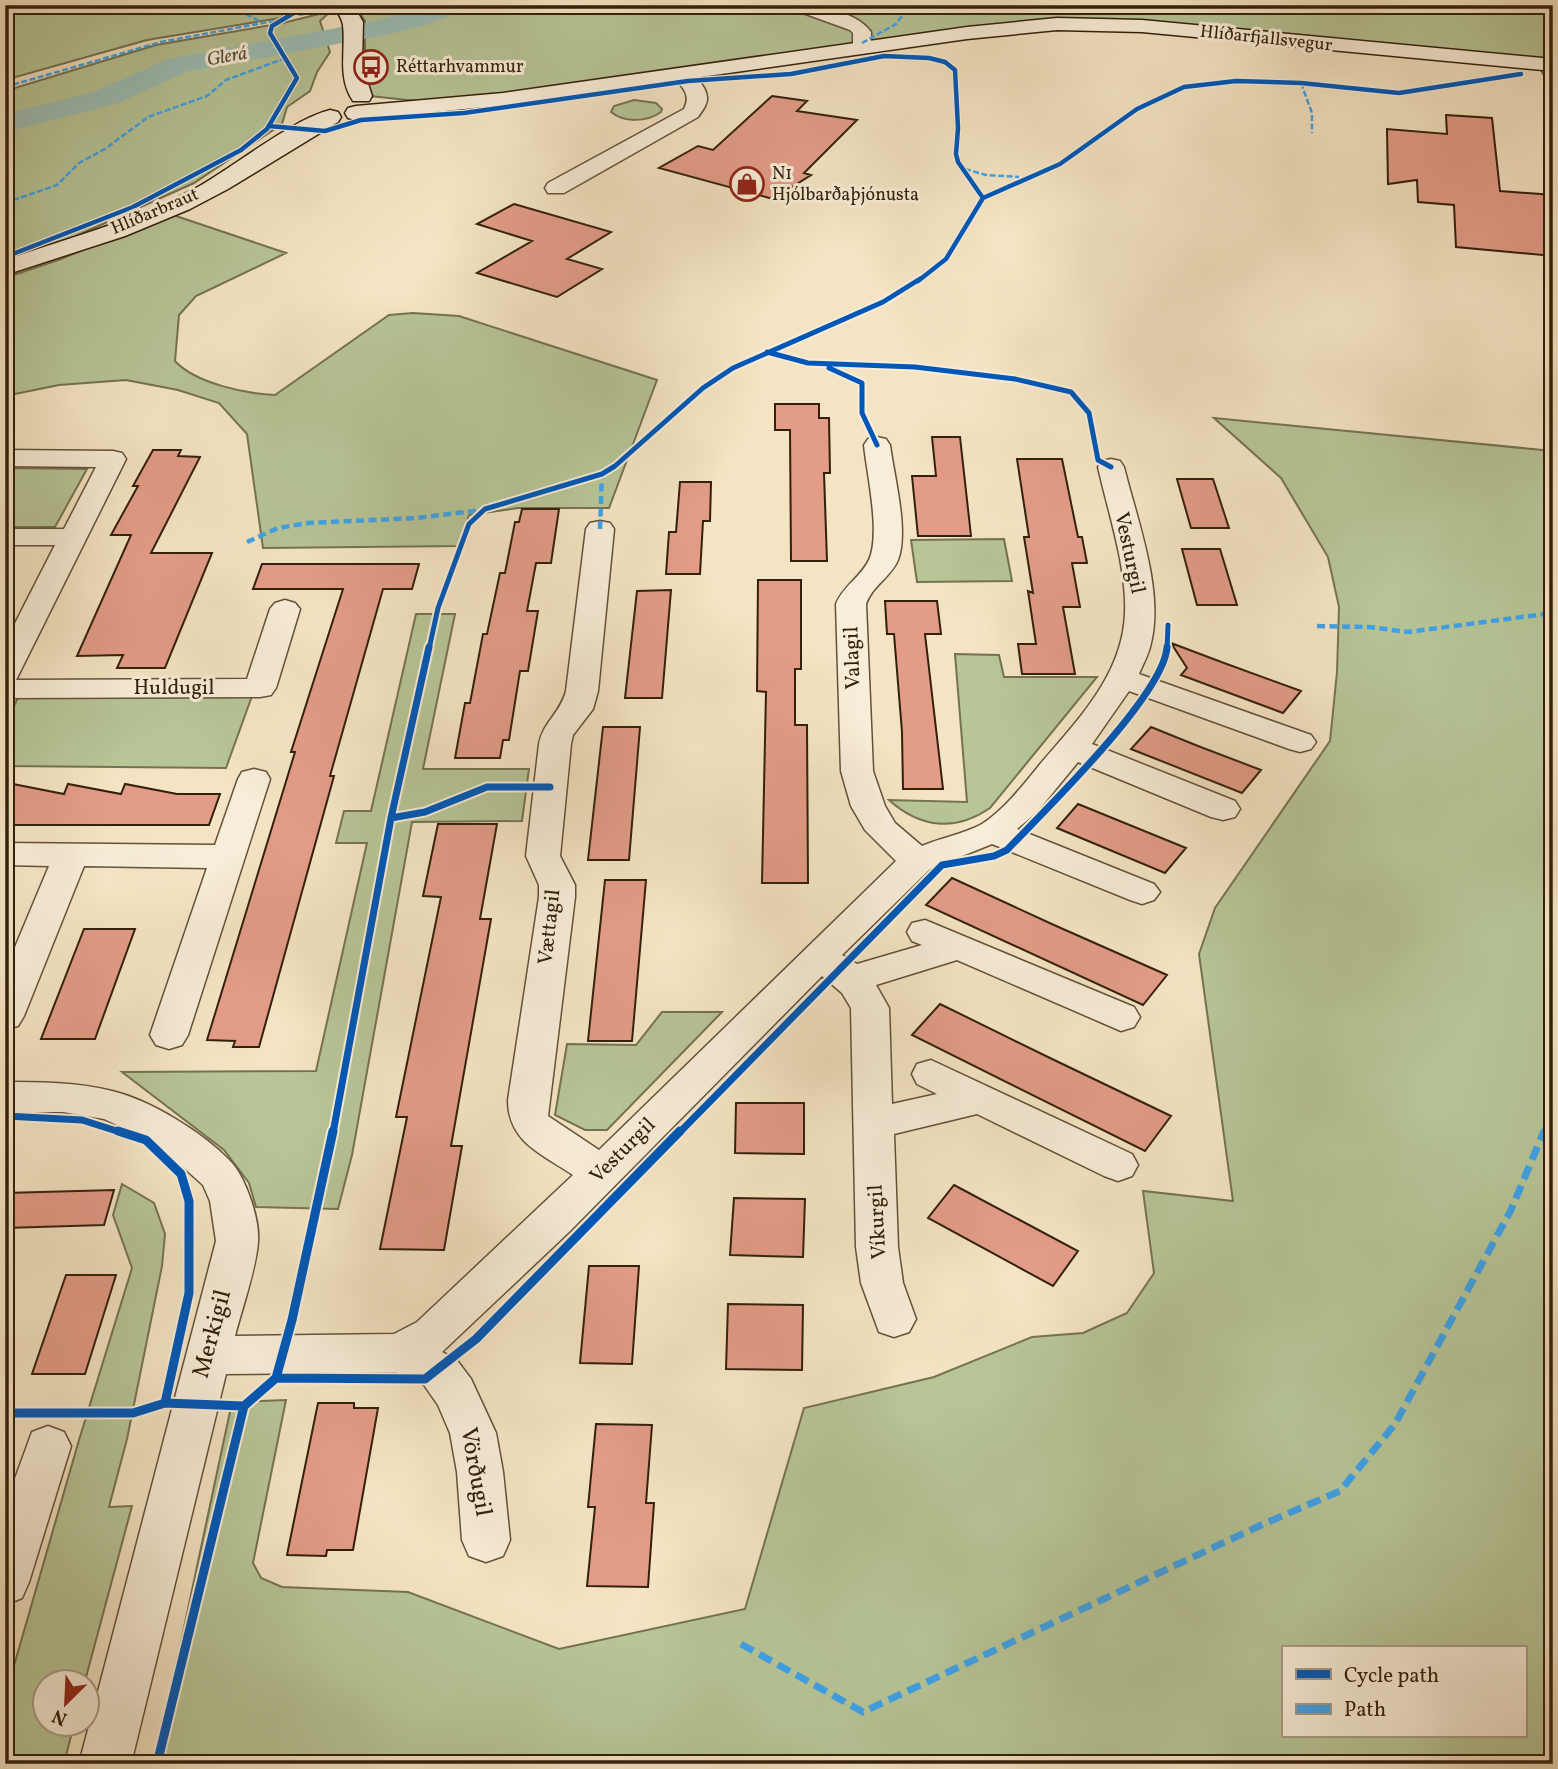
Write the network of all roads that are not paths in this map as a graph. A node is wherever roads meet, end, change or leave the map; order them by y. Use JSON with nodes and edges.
{"nodes":[{"id":1,"x":798,"y":5,"type":"edge"},
{"id":2,"x":348,"y":14,"type":"edge"},
{"id":3,"x":862,"y":47,"type":"junction"},
{"id":4,"x":353,"y":56,"type":"junction"},
{"id":5,"x":1553,"y":65,"type":"edge"},
{"id":6,"x":681,"y":74,"type":"junction"},
{"id":7,"x":361,"y":103,"type":"junction"},
{"id":8,"x":556,"y":188,"type":"dead end"},
{"id":9,"x":5,"y":268,"type":"edge"},
{"id":10,"x":877,"y":445,"type":"dead end"},
{"id":11,"x":5,"y":458,"type":"edge"},
{"id":12,"x":1111,"y":467,"type":"dead end"},
{"id":13,"x":600,"y":529,"type":"dead end"},
{"id":14,"x":5,"y":537,"type":"edge"},
{"id":15,"x":74,"y":537,"type":"junction"},
{"id":16,"x":285,"y":609,"type":"dead end"},
{"id":17,"x":5,"y":673,"type":"edge"},
{"id":18,"x":1122,"y":678,"type":"junction"},
{"id":19,"x":5,"y":689,"type":"edge"},
{"id":20,"x":1300,"y":742,"type":"dead end"},
{"id":21,"x":1073,"y":748,"type":"junction"},
{"id":22,"x":254,"y":779,"type":"dead end"},
{"id":23,"x":1223,"y":808,"type":"dead end"},
{"id":24,"x":993,"y":832,"type":"junction"},
{"id":25,"x":5,"y":854,"type":"edge"},
{"id":26,"x":71,"y":855,"type":"junction"},
{"id":27,"x":228,"y":857,"type":"junction"},
{"id":28,"x":918,"y":861,"type":"junction"},
{"id":29,"x":1142,"y":892,"type":"dead end"},
{"id":30,"x":925,"y":932,"type":"dead end"},
{"id":31,"x":959,"y":947,"type":"junction"},
{"id":32,"x":817,"y":957,"type":"junction"},
{"id":33,"x":852,"y":979,"type":"junction"},
{"id":34,"x":5,"y":1016,"type":"edge"},
{"id":35,"x":1121,"y":1017,"type":"dead end"},
{"id":36,"x":169,"y":1035,"type":"dead end"},
{"id":37,"x":931,"y":1074,"type":"dead end"},
{"id":38,"x":5,"y":1097,"type":"edge"},
{"id":39,"x":980,"y":1098,"type":"junction"},
{"id":40,"x":874,"y":1124,"type":"junction"},
{"id":41,"x":1118,"y":1166,"type":"dead end"},
{"id":42,"x":601,"y":1173,"type":"junction"},
{"id":43,"x":894,"y":1319,"type":"dead end"},
{"id":44,"x":400,"y":1353,"type":"junction"},
{"id":45,"x":208,"y":1355,"type":"junction"},
{"id":46,"x":48,"y":1446,"type":"dead end"},
{"id":47,"x":486,"y":1540,"type":"dead end"},
{"id":48,"x":5,"y":1582,"type":"edge"},
{"id":49,"x":105,"y":1764,"type":"edge"}],
"edges":[{"from":1,"to":3,"type":"street"},
{"from":2,"to":4,"type":"main road"},
{"from":3,"to":5,"type":"main road","name":"Hlíðarfjallsvegur"},
{"from":3,"to":6,"type":"main road","name":"Hlíðarfjallsvegur"},
{"from":4,"to":7,"type":"main road"},
{"from":4,"to":7,"type":"main road"},
{"from":6,"to":7,"type":"main road","name":"Hlíðarfjallsvegur"},
{"from":6,"to":8,"type":"street"},
{"from":7,"to":9,"type":"main road","name":"Hlíðarbraut"},
{"from":10,"to":28,"type":"street","name":"Valagil"},
{"from":11,"to":15,"type":"street"},
{"from":12,"to":18,"type":"street","name":"Vesturgil"},
{"from":13,"to":42,"type":"street","name":"Vættagil"},
{"from":14,"to":15,"type":"street"},
{"from":15,"to":17,"type":"street"},
{"from":16,"to":19,"type":"street","name":"Huldugil"},
{"from":18,"to":20,"type":"street"},
{"from":18,"to":21,"type":"street","name":"Vesturgil"},
{"from":21,"to":23,"type":"street"},
{"from":21,"to":24,"type":"street","name":"Vesturgil"},
{"from":22,"to":27,"type":"street"},
{"from":24,"to":28,"type":"street","name":"Vesturgil"},
{"from":24,"to":29,"type":"street"},
{"from":25,"to":26,"type":"street"},
{"from":26,"to":27,"type":"street"},
{"from":26,"to":34,"type":"street"},
{"from":27,"to":36,"type":"street"},
{"from":28,"to":32,"type":"street","name":"Vesturgil"},
{"from":30,"to":31,"type":"street"},
{"from":31,"to":33,"type":"street"},
{"from":31,"to":35,"type":"street"},
{"from":32,"to":33,"type":"street","name":"Víkurgil"},
{"from":32,"to":42,"type":"street","name":"Vesturgil"},
{"from":33,"to":40,"type":"street","name":"Víkurgil"},
{"from":37,"to":39,"type":"street"},
{"from":38,"to":45,"type":"street","name":"Merkigil"},
{"from":39,"to":40,"type":"street"},
{"from":39,"to":41,"type":"street"},
{"from":40,"to":43,"type":"street","name":"Víkurgil"},
{"from":42,"to":44,"type":"street","name":"Vesturgil"},
{"from":44,"to":45,"type":"street","name":"Vesturgil"},
{"from":44,"to":47,"type":"street","name":"Vörðugil"},
{"from":45,"to":49,"type":"street","name":"Merkigil"},
{"from":46,"to":48,"type":"street"}]}
